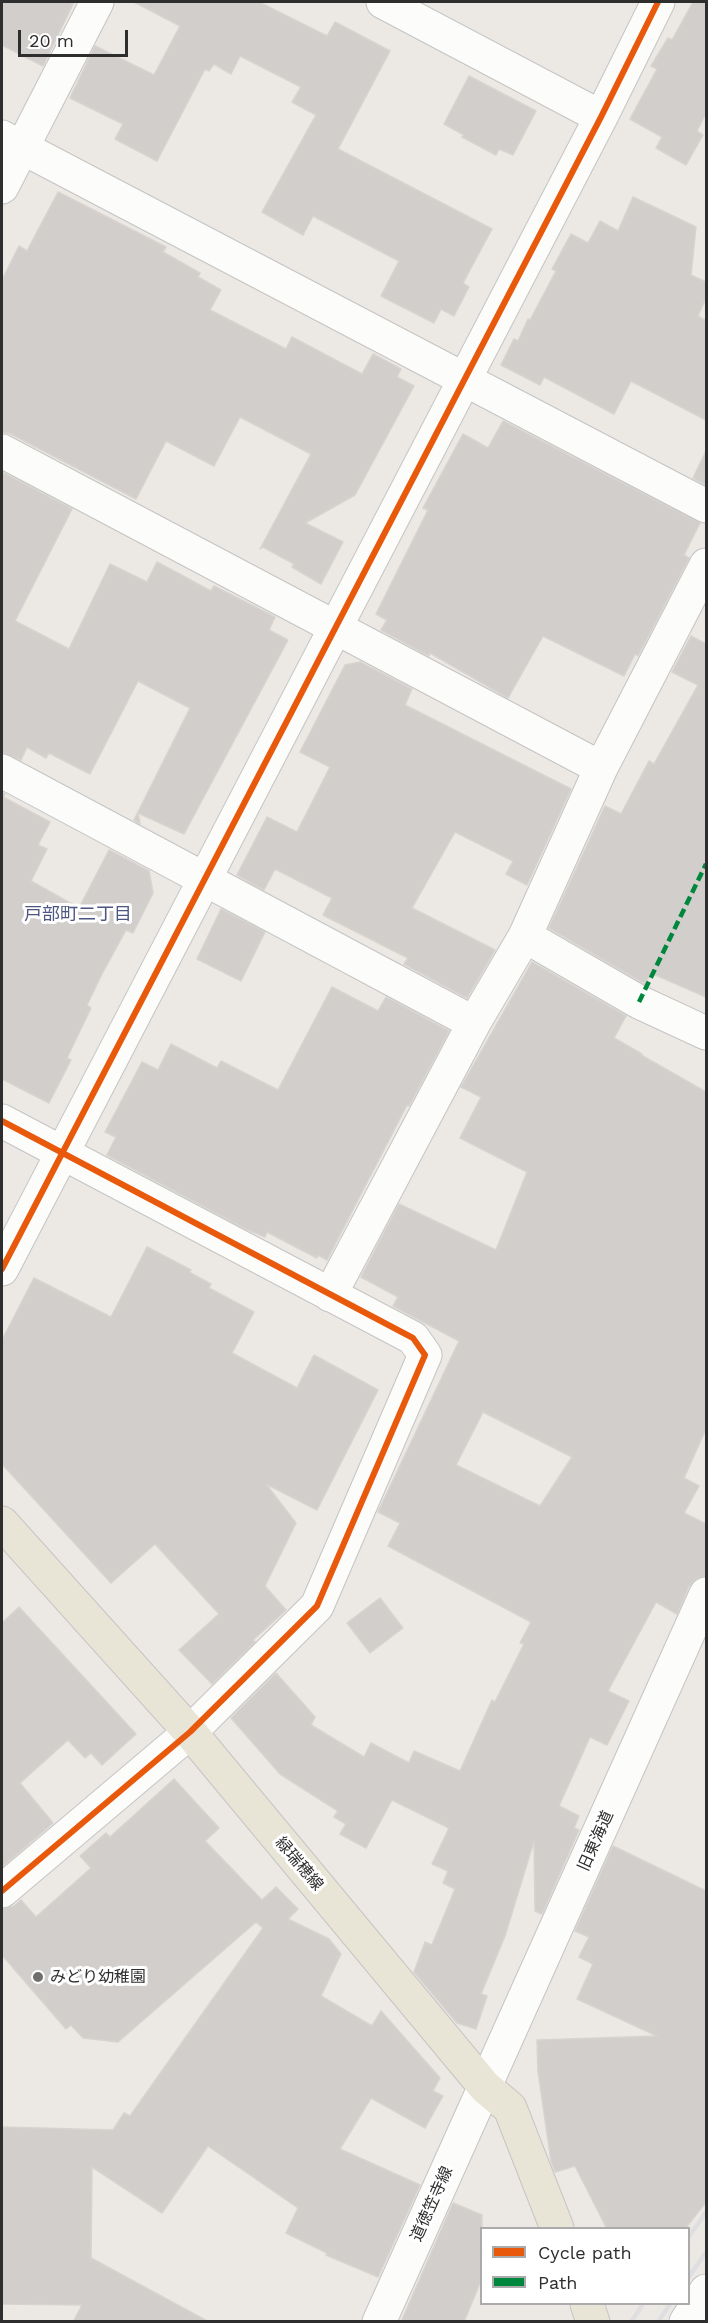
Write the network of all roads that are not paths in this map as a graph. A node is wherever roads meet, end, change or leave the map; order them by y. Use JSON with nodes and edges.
{"nodes":[{"id":1,"x":97,"y":2,"type":"edge"},
{"id":2,"x":383,"y":2,"type":"edge"},
{"id":3,"x":658,"y":2,"type":"edge"},
{"id":4,"x":601,"y":117,"type":"junction"},
{"id":5,"x":12,"y":143,"type":"edge"},
{"id":6,"x":2,"y":187,"type":"edge"},
{"id":7,"x":465,"y":379,"type":"junction"},
{"id":8,"x":2,"y":451,"type":"edge"},
{"id":9,"x":706,"y":506,"type":"edge"},
{"id":10,"x":706,"y":565,"type":"edge"},
{"id":11,"x":335,"y":628,"type":"junction"},
{"id":12,"x":601,"y":768,"type":"junction"},
{"id":13,"x":2,"y":771,"type":"edge"},
{"id":14,"x":205,"y":878,"type":"junction"},
{"id":15,"x":525,"y":936,"type":"junction"},
{"id":16,"x":474,"y":1023,"type":"junction"},
{"id":17,"x":706,"y":1033,"type":"edge"},
{"id":18,"x":2,"y":1121,"type":"edge"},
{"id":19,"x":63,"y":1152,"type":"junction"},
{"id":20,"x":2,"y":1269,"type":"edge"},
{"id":21,"x":330,"y":1295,"type":"junction"},
{"id":22,"x":2,"y":1523,"type":"edge"},
{"id":23,"x":706,"y":1594,"type":"edge"},
{"id":24,"x":190,"y":1732,"type":"junction"},
{"id":25,"x":2,"y":1891,"type":"edge"},
{"id":26,"x":485,"y":2087,"type":"junction"},
{"id":27,"x":556,"y":2227,"type":"edge"},
{"id":28,"x":706,"y":2291,"type":"edge"},
{"id":29,"x":586,"y":2305,"type":"edge"},
{"id":30,"x":379,"y":2322,"type":"edge"},
{"id":31,"x":593,"y":2322,"type":"edge"},
{"id":32,"x":686,"y":2322,"type":"edge"}],
"edges":[{"from":1,"to":5,"type":"street"},
{"from":2,"to":4,"type":"street"},
{"from":3,"to":4,"type":"street"},
{"from":4,"to":7,"type":"street"},
{"from":5,"to":6,"type":"street"},
{"from":5,"to":7,"type":"street"},
{"from":7,"to":9,"type":"street"},
{"from":7,"to":11,"type":"street"},
{"from":8,"to":11,"type":"street"},
{"from":10,"to":12,"type":"street"},
{"from":11,"to":12,"type":"street"},
{"from":11,"to":14,"type":"street"},
{"from":12,"to":15,"type":"street"},
{"from":13,"to":14,"type":"street"},
{"from":14,"to":16,"type":"street"},
{"from":14,"to":19,"type":"street"},
{"from":15,"to":16,"type":"street"},
{"from":15,"to":17,"type":"street"},
{"from":16,"to":21,"type":"street"},
{"from":18,"to":19,"type":"street"},
{"from":19,"to":20,"type":"street"},
{"from":19,"to":21,"type":"street"},
{"from":21,"to":24,"type":"street"},
{"from":22,"to":24,"type":"main road","name":"緑瑞穂線"},
{"from":23,"to":26,"type":"street","name":"旧東海道"},
{"from":24,"to":25,"type":"street"},
{"from":24,"to":26,"type":"main road","name":"緑瑞穂線"},
{"from":26,"to":27,"type":"main road","name":"緑瑞穂線"},
{"from":26,"to":30,"type":"street","name":"道徳笠寺線"},
{"from":28,"to":32,"type":"street"},
{"from":29,"to":31,"type":"main road"}]}
